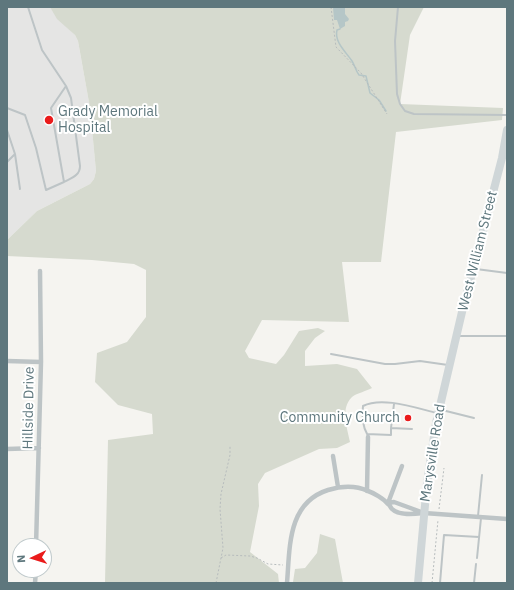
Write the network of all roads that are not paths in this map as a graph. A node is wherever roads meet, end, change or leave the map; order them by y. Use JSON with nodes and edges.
{"nodes":[{"id":1,"x":28,"y":7,"type":"edge"},
{"id":2,"x":398,"y":7,"type":"edge"},
{"id":3,"x":66,"y":86,"type":"junction"},
{"id":4,"x":7,"y":108,"type":"edge"},
{"id":5,"x":507,"y":115,"type":"edge"},
{"id":6,"x":7,"y":130,"type":"edge"},
{"id":7,"x":507,"y":130,"type":"edge"},
{"id":8,"x":15,"y":154,"type":"junction"},
{"id":9,"x":7,"y":162,"type":"edge"},
{"id":10,"x":64,"y":182,"type":"junction"},
{"id":11,"x":20,"y":189,"type":"dead end"},
{"id":12,"x":473,"y":268,"type":"junction"},
{"id":13,"x":40,"y":271,"type":"dead end"},
{"id":14,"x":507,"y":273,"type":"edge"},
{"id":15,"x":459,"y":324,"type":"joint"},
{"id":16,"x":456,"y":336,"type":"junction"},
{"id":17,"x":507,"y":336,"type":"edge"},
{"id":18,"x":331,"y":354,"type":"dead end"},
{"id":19,"x":7,"y":361,"type":"edge"},
{"id":20,"x":41,"y":362,"type":"junction"},
{"id":21,"x":449,"y":365,"type":"junction"},
{"id":22,"x":394,"y":404,"type":"junction"},
{"id":23,"x":438,"y":412,"type":"junction"},
{"id":24,"x":474,"y":418,"type":"dead end"},
{"id":25,"x":391,"y":428,"type":"junction"},
{"id":26,"x":412,"y":429,"type":"dead end"},
{"id":27,"x":367,"y":436,"type":"junction"},
{"id":28,"x":39,"y":448,"type":"junction"},
{"id":29,"x":7,"y":449,"type":"edge"},
{"id":30,"x":333,"y":456,"type":"dead end"},
{"id":31,"x":402,"y":466,"type":"dead end"},
{"id":32,"x":482,"y":475,"type":"dead end"},
{"id":33,"x":338,"y":487,"type":"junction"},
{"id":34,"x":367,"y":490,"type":"junction"},
{"id":35,"x":388,"y":503,"type":"junction"},
{"id":36,"x":424,"y":513,"type":"junction"},
{"id":37,"x":480,"y":517,"type":"junction"},
{"id":38,"x":507,"y":519,"type":"edge"},
{"id":39,"x":479,"y":537,"type":"junction"},
{"id":40,"x":36,"y":538,"type":"edge"},
{"id":41,"x":477,"y":558,"type":"dead end"},
{"id":42,"x":476,"y":564,"type":"dead end"},
{"id":43,"x":287,"y":583,"type":"edge"},
{"id":44,"x":418,"y":583,"type":"edge"},
{"id":45,"x":440,"y":583,"type":"edge"},
{"id":46,"x":474,"y":583,"type":"edge"}],
"edges":[{"from":1,"to":3,"type":"lane"},
{"from":2,"to":5,"type":"lane"},
{"from":3,"to":10,"type":"lane"},
{"from":3,"to":10,"type":"lane"},
{"from":4,"to":10,"type":"lane"},
{"from":6,"to":8,"type":"lane"},
{"from":7,"to":12,"type":"highway","name":"West William Street"},
{"from":8,"to":9,"type":"lane"},
{"from":8,"to":11,"type":"lane"},
{"from":12,"to":14,"type":"lane"},
{"from":12,"to":15,"type":"highway","name":"West William Street"},
{"from":13,"to":20,"type":"street","name":"Hillside Drive"},
{"from":15,"to":16,"type":"highway","name":"Marysville Road"},
{"from":16,"to":17,"type":"lane"},
{"from":16,"to":21,"type":"highway","name":"Marysville Road"},
{"from":18,"to":21,"type":"lane"},
{"from":19,"to":20,"type":"street"},
{"from":20,"to":28,"type":"street","name":"Hillside Drive"},
{"from":21,"to":23,"type":"highway","name":"Marysville Road"},
{"from":22,"to":23,"type":"lane"},
{"from":22,"to":25,"type":"lane"},
{"from":22,"to":27,"type":"lane"},
{"from":23,"to":24,"type":"lane"},
{"from":23,"to":36,"type":"highway","name":"Marysville Road"},
{"from":25,"to":26,"type":"lane"},
{"from":25,"to":27,"type":"lane"},
{"from":27,"to":34,"type":"street"},
{"from":28,"to":29,"type":"street"},
{"from":28,"to":40,"type":"street","name":"Hillside Drive"},
{"from":30,"to":33,"type":"street"},
{"from":31,"to":35,"type":"street"},
{"from":32,"to":37,"type":"lane"},
{"from":33,"to":34,"type":"street"},
{"from":33,"to":43,"type":"street"},
{"from":34,"to":35,"type":"street"},
{"from":35,"to":36,"type":"street"},
{"from":36,"to":37,"type":"street"},
{"from":36,"to":44,"type":"highway","name":"Marysville Road"},
{"from":37,"to":38,"type":"street"},
{"from":37,"to":39,"type":"lane"},
{"from":39,"to":41,"type":"lane"},
{"from":39,"to":45,"type":"lane"},
{"from":42,"to":46,"type":"lane"}]}
